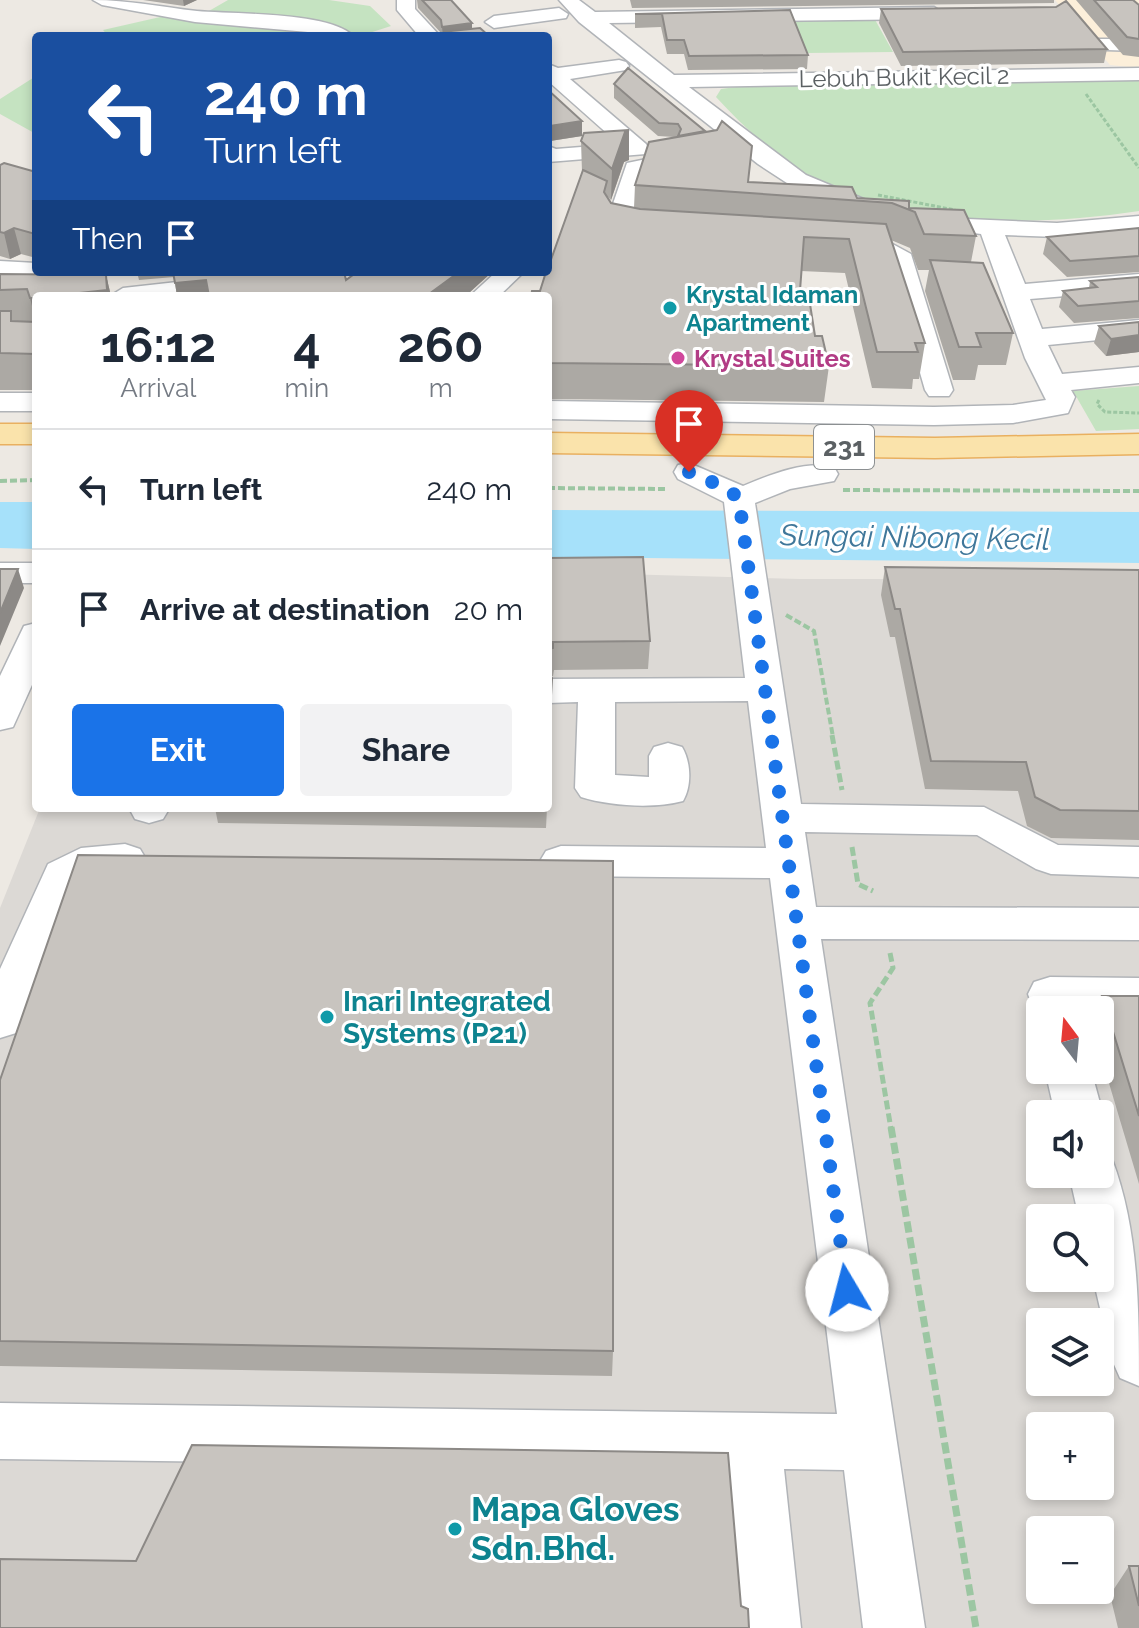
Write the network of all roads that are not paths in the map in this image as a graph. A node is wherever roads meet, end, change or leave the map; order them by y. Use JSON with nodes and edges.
{"nodes":[{"id":1,"x":102,"y":0,"type":"edge"},
{"id":2,"x":406,"y":0,"type":"edge"},
{"id":3,"x":479,"y":5,"type":"dead end"},
{"id":4,"x":563,"y":7,"type":"edge"},
{"id":5,"x":832,"y":7,"type":"edge"},
{"id":6,"x":959,"y":13,"type":"edge"},
{"id":7,"x":586,"y":18,"type":"junction"},
{"id":8,"x":329,"y":32,"type":"edge"},
{"id":9,"x":426,"y":32,"type":"edge"},
{"id":10,"x":503,"y":32,"type":"edge"},
{"id":11,"x":889,"y":33,"type":"edge"},
{"id":12,"x":934,"y":33,"type":"edge"},
{"id":13,"x":736,"y":36,"type":"edge"},
{"id":14,"x":613,"y":37,"type":"junction"},
{"id":15,"x":1083,"y":40,"type":"junction"},
{"id":16,"x":1139,"y":45,"type":"edge"},
{"id":17,"x":1056,"y":53,"type":"edge"},
{"id":18,"x":856,"y":55,"type":"dead end"},
{"id":19,"x":669,"y":57,"type":"edge"},
{"id":20,"x":628,"y":62,"type":"junction"},
{"id":21,"x":1139,"y":66,"type":"edge"},
{"id":22,"x":1105,"y":74,"type":"junction"},
{"id":23,"x":1139,"y":74,"type":"edge"},
{"id":24,"x":865,"y":78,"type":"junction"},
{"id":25,"x":554,"y":79,"type":"edge"},
{"id":26,"x":669,"y":81,"type":"junction"},
{"id":27,"x":734,"y":133,"type":"junction"},
{"id":28,"x":638,"y":149,"type":"junction"},
{"id":29,"x":552,"y":154,"type":"edge"},
{"id":30,"x":706,"y":155,"type":"edge"},
{"id":31,"x":875,"y":202,"type":"edge"},
{"id":32,"x":957,"y":217,"type":"edge"},
{"id":33,"x":1139,"y":223,"type":"edge"},
{"id":34,"x":991,"y":229,"type":"junction"},
{"id":35,"x":671,"y":235,"type":"edge"},
{"id":36,"x":810,"y":243,"type":"edge"},
{"id":37,"x":0,"y":269,"type":"edge"},
{"id":38,"x":32,"y":270,"type":"edge"},
{"id":39,"x":126,"y":276,"type":"edge"},
{"id":40,"x":201,"y":276,"type":"edge"},
{"id":41,"x":298,"y":276,"type":"edge"},
{"id":42,"x":320,"y":276,"type":"edge"},
{"id":43,"x":506,"y":276,"type":"edge"},
{"id":44,"x":1139,"y":282,"type":"edge"},
{"id":45,"x":1002,"y":283,"type":"junction"},
{"id":46,"x":0,"y":289,"type":"edge"},
{"id":47,"x":35,"y":292,"type":"edge"},
{"id":48,"x":178,"y":292,"type":"edge"},
{"id":49,"x":258,"y":292,"type":"edge"},
{"id":50,"x":488,"y":292,"type":"edge"},
{"id":51,"x":1139,"y":328,"type":"edge"},
{"id":52,"x":1032,"y":338,"type":"junction"},
{"id":53,"x":1139,"y":375,"type":"edge"},
{"id":54,"x":939,"y":390,"type":"dead end"},
{"id":55,"x":1055,"y":395,"type":"junction"},
{"id":56,"x":0,"y":402,"type":"edge"},
{"id":57,"x":32,"y":402,"type":"edge"},
{"id":58,"x":0,"y":434,"type":"edge"},
{"id":59,"x":32,"y":434,"type":"edge"},
{"id":60,"x":555,"y":435,"type":"edge"},
{"id":61,"x":1139,"y":444,"type":"edge"},
{"id":62,"x":0,"y":463,"type":"edge"},
{"id":63,"x":32,"y":463,"type":"edge"},
{"id":64,"x":1139,"y":470,"type":"edge"},
{"id":65,"x":680,"y":480,"type":"junction"},
{"id":66,"x":831,"y":482,"type":"junction"},
{"id":67,"x":739,"y":503,"type":"junction"},
{"id":68,"x":0,"y":573,"type":"edge"},
{"id":69,"x":32,"y":573,"type":"edge"},
{"id":70,"x":0,"y":635,"type":"edge"},
{"id":71,"x":32,"y":635,"type":"edge"},
{"id":72,"x":32,"y":643,"type":"edge"},
{"id":73,"x":765,"y":689,"type":"junction"},
{"id":74,"x":552,"y":691,"type":"edge"},
{"id":75,"x":597,"y":691,"type":"junction"},
{"id":76,"x":2,"y":706,"type":"edge"},
{"id":77,"x":668,"y":756,"type":"dead end"},
{"id":78,"x":783,"y":818,"type":"junction"},
{"id":79,"x":158,"y":859,"type":"edge"},
{"id":80,"x":520,"y":861,"type":"edge"},
{"id":81,"x":1139,"y":862,"type":"edge"},
{"id":82,"x":789,"y":863,"type":"junction"},
{"id":83,"x":797,"y":923,"type":"junction"},
{"id":84,"x":1139,"y":924,"type":"edge"},
{"id":85,"x":1139,"y":995,"type":"edge"},
{"id":86,"x":1050,"y":996,"type":"edge"},
{"id":87,"x":0,"y":1020,"type":"edge"},
{"id":88,"x":1097,"y":1188,"type":"edge"},
{"id":89,"x":1139,"y":1360,"type":"edge"},
{"id":90,"x":0,"y":1431,"type":"edge"},
{"id":91,"x":869,"y":1442,"type":"junction"},
{"id":92,"x":755,"y":1467,"type":"dead end"},
{"id":93,"x":770,"y":1628,"type":"edge"},
{"id":94,"x":894,"y":1628,"type":"edge"}],
"edges":[{"from":1,"to":8,"type":"street"},
{"from":2,"to":9,"type":"street"},
{"from":3,"to":10,"type":"street"},
{"from":4,"to":7,"type":"street"},
{"from":4,"to":10,"type":"street"},
{"from":5,"to":6,"type":"street"},
{"from":5,"to":7,"type":"street"},
{"from":7,"to":14,"type":"street"},
{"from":11,"to":12,"type":"street"},
{"from":13,"to":14,"type":"street"},
{"from":14,"to":20,"type":"street"},
{"from":15,"to":16,"type":"street"},
{"from":15,"to":17,"type":"street"},
{"from":15,"to":21,"type":"street"},
{"from":15,"to":22,"type":"street"},
{"from":18,"to":24,"type":"street"},
{"from":19,"to":20,"type":"street"},
{"from":20,"to":25,"type":"street"},
{"from":20,"to":26,"type":"street"},
{"from":22,"to":23,"type":"street","name":"Lebuh Bukit Kecil 2"},
{"from":22,"to":24,"type":"street","name":"Lebuh Bukit Kecil 2"},
{"from":24,"to":26,"type":"street","name":"Lebuh Bukit Kecil 2"},
{"from":25,"to":28,"type":"street"},
{"from":26,"to":27,"type":"street"},
{"from":27,"to":28,"type":"street"},
{"from":27,"to":31,"type":"street"},
{"from":28,"to":29,"type":"street"},
{"from":30,"to":35,"type":"street"},
{"from":32,"to":34,"type":"street"},
{"from":33,"to":34,"type":"street"},
{"from":34,"to":45,"type":"street"},
{"from":36,"to":54,"type":"street"},
{"from":37,"to":38,"type":"street"},
{"from":39,"to":40,"type":"street"},
{"from":41,"to":48,"type":"street"},
{"from":42,"to":49,"type":"street"},
{"from":43,"to":50,"type":"street"},
{"from":44,"to":45,"type":"street"},
{"from":45,"to":52,"type":"street"},
{"from":46,"to":47,"type":"street"},
{"from":51,"to":52,"type":"street"},
{"from":52,"to":55,"type":"street"},
{"from":53,"to":55,"type":"street"},
{"from":55,"to":60,"type":"street"},
{"from":56,"to":57,"type":"street"},
{"from":58,"to":59,"type":"main road"},
{"from":60,"to":61,"type":"main road","number":"231"},
{"from":60,"to":65,"type":"main road","number":"231"},
{"from":62,"to":63,"type":"main road"},
{"from":64,"to":66,"type":"main road","number":"231"},
{"from":65,"to":66,"type":"main road","number":"231"},
{"from":65,"to":67,"type":"street"},
{"from":66,"to":67,"type":"street"},
{"from":67,"to":73,"type":"street"},
{"from":68,"to":69,"type":"street"},
{"from":70,"to":71,"type":"street"},
{"from":72,"to":76,"type":"street"},
{"from":73,"to":75,"type":"street"},
{"from":73,"to":78,"type":"street"},
{"from":74,"to":75,"type":"street"},
{"from":75,"to":77,"type":"street"},
{"from":78,"to":81,"type":"street"},
{"from":78,"to":82,"type":"street"},
{"from":79,"to":87,"type":"street"},
{"from":80,"to":82,"type":"street"},
{"from":82,"to":83,"type":"street"},
{"from":83,"to":84,"type":"street"},
{"from":83,"to":91,"type":"street"},
{"from":85,"to":86,"type":"street"},
{"from":88,"to":89,"type":"street"},
{"from":90,"to":91,"type":"street"},
{"from":91,"to":94,"type":"street"},
{"from":92,"to":93,"type":"street"}]}
